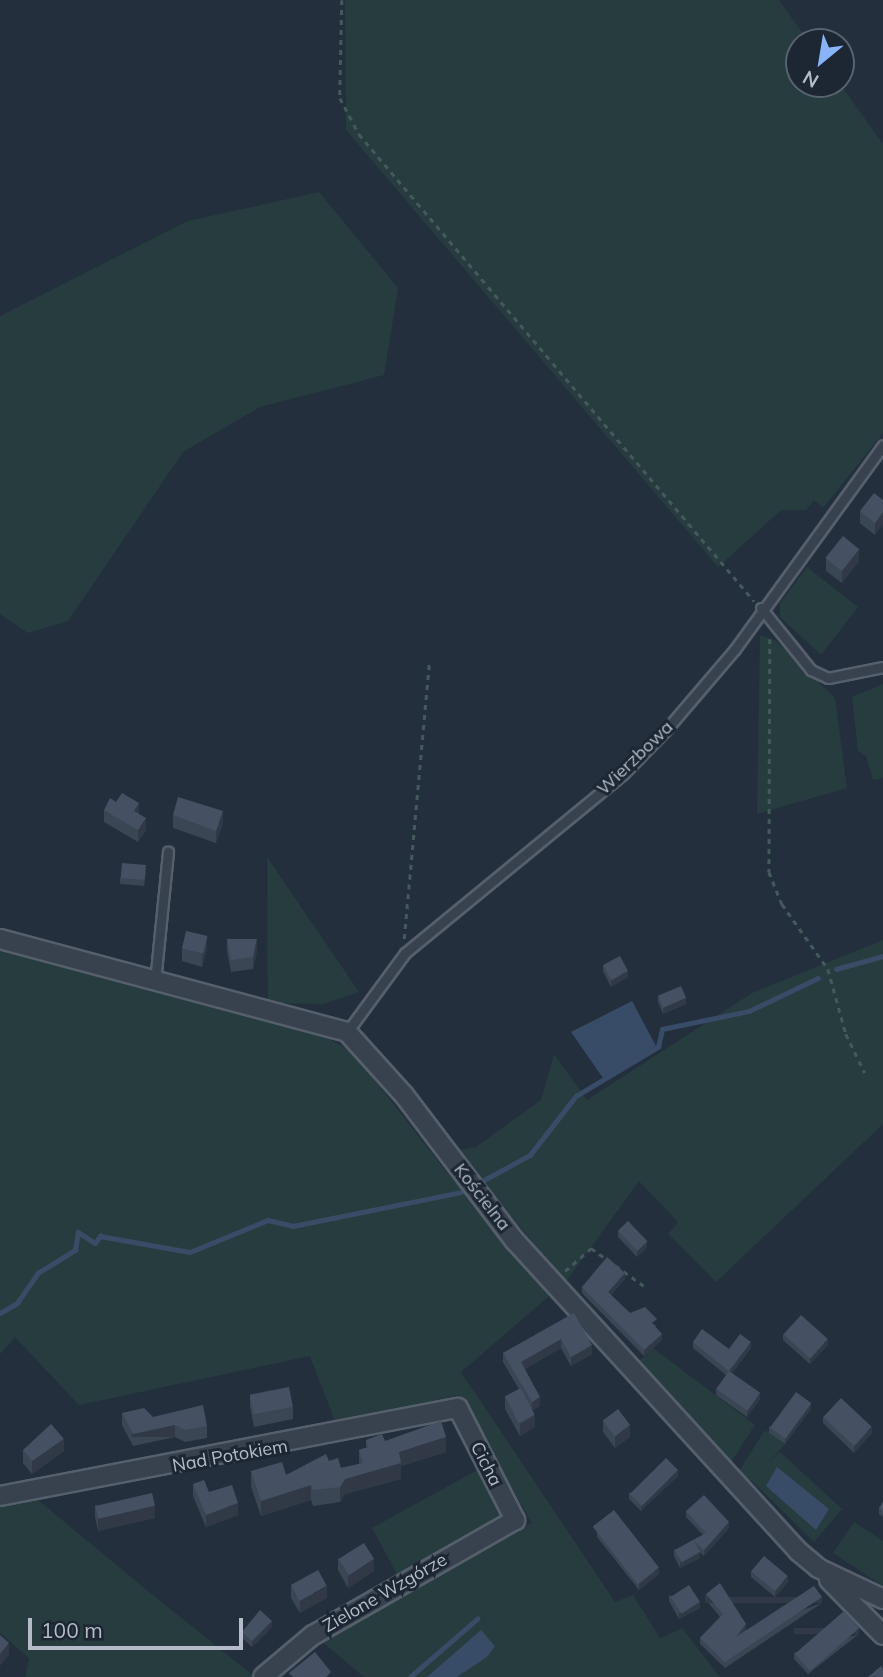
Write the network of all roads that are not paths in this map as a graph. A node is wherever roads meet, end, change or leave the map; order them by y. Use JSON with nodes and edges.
{"nodes":[{"id":1,"x":883,"y":445,"type":"edge"},
{"id":2,"x":761,"y":608,"type":"junction"},
{"id":3,"x":883,"y":667,"type":"edge"},
{"id":4,"x":168,"y":852,"type":"dead end"},
{"id":5,"x":0,"y":939,"type":"edge"},
{"id":6,"x":155,"y":983,"type":"junction"},
{"id":7,"x":346,"y":1032,"type":"junction"},
{"id":8,"x":458,"y":1408,"type":"joint"},
{"id":9,"x":0,"y":1496,"type":"edge"},
{"id":10,"x":516,"y":1520,"type":"joint"},
{"id":11,"x":818,"y":1568,"type":"junction"},
{"id":12,"x":883,"y":1599,"type":"edge"},
{"id":13,"x":883,"y":1633,"type":"edge"},
{"id":14,"x":262,"y":1677,"type":"edge"}],
"edges":[{"from":1,"to":2,"type":"lane","name":"Wierzbowa"},
{"from":2,"to":3,"type":"lane"},
{"from":2,"to":7,"type":"lane","name":"Wierzbowa"},
{"from":4,"to":6,"type":"lane"},
{"from":5,"to":6,"type":"street"},
{"from":6,"to":7,"type":"street"},
{"from":7,"to":11,"type":"street","name":"Kościelna"},
{"from":8,"to":9,"type":"street","name":"Nad Potokiem"},
{"from":8,"to":10,"type":"street","name":"Cicha"},
{"from":10,"to":14,"type":"street","name":"Zielone Wzgórze"},
{"from":11,"to":12,"type":"street","name":"Kościelna"},
{"from":11,"to":13,"type":"street"}]}
